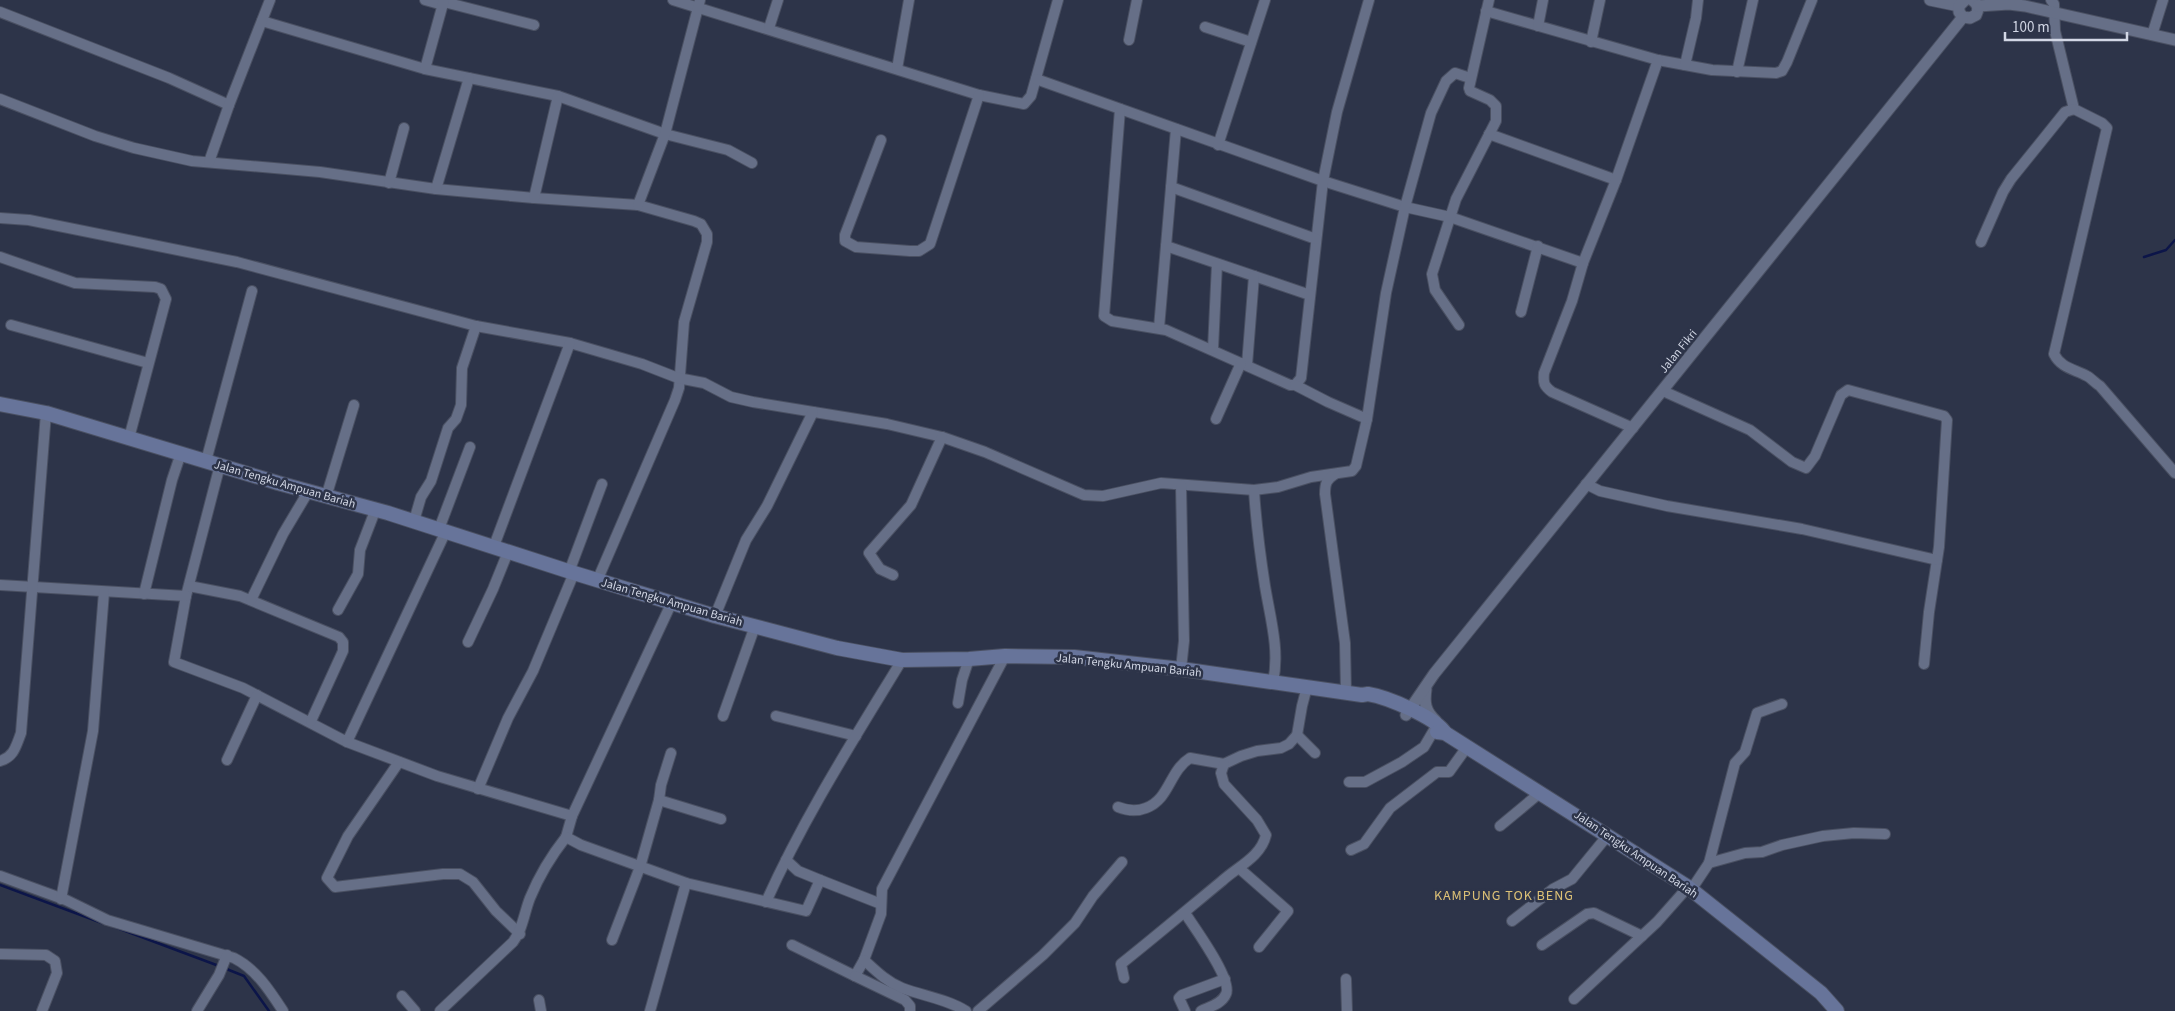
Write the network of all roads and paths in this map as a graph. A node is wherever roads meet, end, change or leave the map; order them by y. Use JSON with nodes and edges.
{"nodes":[{"id":1,"x":270,"y":0,"type":"edge"},
{"id":2,"x":425,"y":0,"type":"edge"},
{"id":3,"x":673,"y":0,"type":"edge"},
{"id":4,"x":778,"y":0,"type":"edge"},
{"id":5,"x":909,"y":0,"type":"edge"},
{"id":6,"x":1058,"y":0,"type":"edge"},
{"id":7,"x":1138,"y":0,"type":"edge"},
{"id":8,"x":1265,"y":0,"type":"edge"},
{"id":9,"x":1369,"y":0,"type":"edge"},
{"id":10,"x":1488,"y":0,"type":"edge"},
{"id":11,"x":1543,"y":0,"type":"edge"},
{"id":12,"x":1600,"y":0,"type":"edge"},
{"id":13,"x":1698,"y":0,"type":"edge"},
{"id":14,"x":1753,"y":0,"type":"edge"},
{"id":15,"x":1812,"y":0,"type":"edge"},
{"id":16,"x":1930,"y":0,"type":"edge"},
{"id":17,"x":2051,"y":0,"type":"edge"},
{"id":18,"x":2163,"y":0,"type":"edge"},
{"id":19,"x":444,"y":3,"type":"edge"},
{"id":20,"x":1962,"y":3,"type":"edge"},
{"id":21,"x":1975,"y":3,"type":"edge"},
{"id":22,"x":699,"y":4,"type":"edge"},
{"id":23,"x":1486,"y":11,"type":"junction"},
{"id":24,"x":0,"y":12,"type":"edge"},
{"id":25,"x":2054,"y":13,"type":"junction"},
{"id":26,"x":1963,"y":17,"type":"junction"},
{"id":27,"x":262,"y":21,"type":"junction"},
{"id":28,"x":534,"y":25,"type":"dead end"},
{"id":29,"x":1538,"y":26,"type":"junction"},
{"id":30,"x":1206,"y":27,"type":"dead end"},
{"id":31,"x":769,"y":28,"type":"junction"},
{"id":32,"x":2152,"y":35,"type":"junction"},
{"id":33,"x":1129,"y":40,"type":"dead end"},
{"id":34,"x":2175,"y":40,"type":"edge"},
{"id":35,"x":1252,"y":42,"type":"junction"},
{"id":36,"x":1591,"y":42,"type":"junction"},
{"id":37,"x":1658,"y":60,"type":"junction"},
{"id":38,"x":1685,"y":65,"type":"junction"},
{"id":39,"x":425,"y":69,"type":"junction"},
{"id":40,"x":897,"y":69,"type":"junction"},
{"id":41,"x":1738,"y":72,"type":"junction"},
{"id":42,"x":469,"y":78,"type":"junction"},
{"id":43,"x":1470,"y":78,"type":"junction"},
{"id":44,"x":1036,"y":79,"type":"junction"},
{"id":45,"x":979,"y":95,"type":"junction"},
{"id":46,"x":558,"y":96,"type":"junction"},
{"id":47,"x":0,"y":99,"type":"edge"},
{"id":48,"x":229,"y":105,"type":"junction"},
{"id":49,"x":1120,"y":109,"type":"junction"},
{"id":50,"x":2074,"y":110,"type":"junction"},
{"id":51,"x":404,"y":128,"type":"dead end"},
{"id":52,"x":1176,"y":130,"type":"junction"},
{"id":53,"x":665,"y":134,"type":"junction"},
{"id":54,"x":1489,"y":134,"type":"junction"},
{"id":55,"x":881,"y":140,"type":"dead end"},
{"id":56,"x":1218,"y":145,"type":"junction"},
{"id":57,"x":209,"y":162,"type":"junction"},
{"id":58,"x":752,"y":163,"type":"dead end"},
{"id":59,"x":1616,"y":180,"type":"junction"},
{"id":60,"x":1323,"y":181,"type":"junction"},
{"id":61,"x":389,"y":183,"type":"junction"},
{"id":62,"x":1171,"y":188,"type":"junction"},
{"id":63,"x":436,"y":189,"type":"junction"},
{"id":64,"x":534,"y":198,"type":"junction"},
{"id":65,"x":638,"y":205,"type":"junction"},
{"id":66,"x":1405,"y":207,"type":"junction"},
{"id":67,"x":1450,"y":217,"type":"junction"},
{"id":68,"x":0,"y":218,"type":"edge"},
{"id":69,"x":1316,"y":239,"type":"junction"},
{"id":70,"x":1981,"y":242,"type":"dead end"},
{"id":71,"x":1166,"y":246,"type":"junction"},
{"id":72,"x":1538,"y":246,"type":"junction"},
{"id":73,"x":0,"y":257,"type":"edge"},
{"id":74,"x":1584,"y":263,"type":"junction"},
{"id":75,"x":1217,"y":264,"type":"junction"},
{"id":76,"x":1254,"y":276,"type":"junction"},
{"id":77,"x":252,"y":291,"type":"dead end"},
{"id":78,"x":1310,"y":295,"type":"junction"},
{"id":79,"x":1521,"y":312,"type":"dead end"},
{"id":80,"x":1459,"y":324,"type":"dead end"},
{"id":81,"x":11,"y":325,"type":"dead end"},
{"id":82,"x":476,"y":326,"type":"junction"},
{"id":83,"x":1159,"y":328,"type":"junction"},
{"id":84,"x":570,"y":343,"type":"junction"},
{"id":85,"x":1213,"y":350,"type":"junction"},
{"id":86,"x":148,"y":363,"type":"junction"},
{"id":87,"x":1244,"y":364,"type":"junction"},
{"id":88,"x":678,"y":378,"type":"junction"},
{"id":89,"x":1295,"y":385,"type":"junction"},
{"id":90,"x":1663,"y":391,"type":"junction"},
{"id":91,"x":0,"y":404,"type":"edge"},
{"id":92,"x":354,"y":406,"type":"dead end"},
{"id":93,"x":813,"y":412,"type":"junction"},
{"id":94,"x":46,"y":413,"type":"junction"},
{"id":95,"x":1216,"y":419,"type":"dead end"},
{"id":96,"x":1367,"y":419,"type":"junction"},
{"id":97,"x":1633,"y":428,"type":"junction"},
{"id":98,"x":942,"y":437,"type":"junction"},
{"id":99,"x":130,"y":438,"type":"junction"},
{"id":100,"x":470,"y":448,"type":"dead end"},
{"id":101,"x":181,"y":454,"type":"junction"},
{"id":102,"x":206,"y":461,"type":"junction"},
{"id":103,"x":220,"y":466,"type":"junction"},
{"id":104,"x":1337,"y":473,"type":"junction"},
{"id":105,"x":2175,"y":473,"type":"edge"},
{"id":106,"x":1311,"y":477,"type":"junction"},
{"id":107,"x":602,"y":484,"type":"dead end"},
{"id":108,"x":1586,"y":484,"type":"junction"},
{"id":109,"x":1182,"y":486,"type":"junction"},
{"id":110,"x":1254,"y":490,"type":"junction"},
{"id":111,"x":308,"y":492,"type":"junction"},
{"id":112,"x":1324,"y":494,"type":"junction"},
{"id":113,"x":326,"y":497,"type":"junction"},
{"id":114,"x":375,"y":511,"type":"junction"},
{"id":115,"x":414,"y":521,"type":"junction"},
{"id":116,"x":442,"y":530,"type":"junction"},
{"id":117,"x":494,"y":546,"type":"junction"},
{"id":118,"x":508,"y":552,"type":"junction"},
{"id":119,"x":1937,"y":560,"type":"junction"},
{"id":120,"x":572,"y":573,"type":"junction"},
{"id":121,"x":893,"y":575,"type":"dead end"},
{"id":122,"x":597,"y":580,"type":"junction"},
{"id":123,"x":0,"y":585,"type":"edge"},
{"id":124,"x":32,"y":587,"type":"junction"},
{"id":125,"x":188,"y":591,"type":"junction"},
{"id":126,"x":104,"y":592,"type":"junction"},
{"id":127,"x":144,"y":594,"type":"junction"},
{"id":128,"x":250,"y":600,"type":"junction"},
{"id":129,"x":672,"y":602,"type":"junction"},
{"id":130,"x":338,"y":610,"type":"dead end"},
{"id":131,"x":715,"y":616,"type":"junction"},
{"id":132,"x":755,"y":626,"type":"junction"},
{"id":133,"x":468,"y":642,"type":"dead end"},
{"id":134,"x":1005,"y":656,"type":"junction"},
{"id":135,"x":969,"y":659,"type":"junction"},
{"id":136,"x":902,"y":660,"type":"junction"},
{"id":137,"x":1924,"y":664,"type":"dead end"},
{"id":138,"x":1181,"y":669,"type":"junction"},
{"id":139,"x":1434,"y":674,"type":"junction"},
{"id":140,"x":1273,"y":682,"type":"junction"},
{"id":141,"x":1307,"y":687,"type":"junction"},
{"id":142,"x":1427,"y":687,"type":"junction"},
{"id":143,"x":1346,"y":692,"type":"junction"},
{"id":144,"x":257,"y":695,"type":"junction"},
{"id":145,"x":958,"y":703,"type":"dead end"},
{"id":146,"x":1782,"y":704,"type":"dead end"},
{"id":147,"x":1406,"y":711,"type":"junction"},
{"id":148,"x":723,"y":716,"type":"dead end"},
{"id":149,"x":776,"y":716,"type":"dead end"},
{"id":150,"x":311,"y":722,"type":"junction"},
{"id":151,"x":1440,"y":730,"type":"junction"},
{"id":152,"x":1297,"y":735,"type":"junction"},
{"id":153,"x":856,"y":736,"type":"junction"},
{"id":154,"x":347,"y":742,"type":"junction"},
{"id":155,"x":1467,"y":747,"type":"junction"},
{"id":156,"x":670,"y":753,"type":"dead end"},
{"id":157,"x":1316,"y":753,"type":"dead end"},
{"id":158,"x":227,"y":760,"type":"dead end"},
{"id":159,"x":0,"y":761,"type":"edge"},
{"id":160,"x":399,"y":762,"type":"junction"},
{"id":161,"x":1224,"y":764,"type":"junction"},
{"id":162,"x":1349,"y":782,"type":"dead end"},
{"id":163,"x":478,"y":789,"type":"junction"},
{"id":164,"x":1541,"y":792,"type":"junction"},
{"id":165,"x":660,"y":800,"type":"junction"},
{"id":166,"x":1118,"y":808,"type":"dead end"},
{"id":167,"x":572,"y":816,"type":"junction"},
{"id":168,"x":721,"y":819,"type":"dead end"},
{"id":169,"x":1500,"y":826,"type":"dead end"},
{"id":170,"x":1885,"y":834,"type":"dead end"},
{"id":171,"x":1608,"y":835,"type":"junction"},
{"id":172,"x":566,"y":837,"type":"junction"},
{"id":173,"x":1351,"y":850,"type":"dead end"},
{"id":174,"x":786,"y":860,"type":"junction"},
{"id":175,"x":1122,"y":862,"type":"dead end"},
{"id":176,"x":1708,"y":864,"type":"junction"},
{"id":177,"x":640,"y":867,"type":"junction"},
{"id":178,"x":1240,"y":869,"type":"junction"},
{"id":179,"x":0,"y":876,"type":"edge"},
{"id":180,"x":820,"y":880,"type":"junction"},
{"id":181,"x":686,"y":883,"type":"junction"},
{"id":182,"x":1690,"y":888,"type":"junction"},
{"id":183,"x":61,"y":898,"type":"junction"},
{"id":184,"x":766,"y":902,"type":"junction"},
{"id":185,"x":880,"y":904,"type":"junction"},
{"id":186,"x":1185,"y":913,"type":"junction"},
{"id":187,"x":1512,"y":921,"type":"dead end"},
{"id":188,"x":520,"y":934,"type":"junction"},
{"id":189,"x":1642,"y":936,"type":"junction"},
{"id":190,"x":612,"y":940,"type":"dead end"},
{"id":191,"x":1542,"y":944,"type":"dead end"},
{"id":192,"x":792,"y":945,"type":"dead end"},
{"id":193,"x":1259,"y":947,"type":"dead end"},
{"id":194,"x":0,"y":954,"type":"edge"},
{"id":195,"x":226,"y":958,"type":"junction"},
{"id":196,"x":864,"y":960,"type":"junction"},
{"id":197,"x":854,"y":976,"type":"junction"},
{"id":198,"x":1124,"y":978,"type":"dead end"},
{"id":199,"x":1346,"y":978,"type":"dead end"},
{"id":200,"x":1225,"y":979,"type":"junction"},
{"id":201,"x":402,"y":996,"type":"dead end"},
{"id":202,"x":1574,"y":999,"type":"dead end"},
{"id":203,"x":539,"y":1000,"type":"dead end"},
{"id":204,"x":42,"y":1011,"type":"edge"},
{"id":205,"x":197,"y":1011,"type":"edge"},
{"id":206,"x":283,"y":1011,"type":"edge"},
{"id":207,"x":415,"y":1011,"type":"edge"},
{"id":208,"x":440,"y":1011,"type":"edge"},
{"id":209,"x":541,"y":1011,"type":"edge"},
{"id":210,"x":650,"y":1011,"type":"edge"},
{"id":211,"x":910,"y":1011,"type":"edge"},
{"id":212,"x":966,"y":1011,"type":"edge"},
{"id":213,"x":978,"y":1011,"type":"edge"},
{"id":214,"x":1185,"y":1011,"type":"edge"},
{"id":215,"x":1201,"y":1011,"type":"edge"},
{"id":216,"x":1347,"y":1011,"type":"edge"},
{"id":217,"x":1837,"y":1011,"type":"edge"}],
"edges":[{"from":1,"to":27,"type":"street"},
{"from":2,"to":19,"type":"street"},
{"from":3,"to":22,"type":"street"},
{"from":4,"to":31,"type":"street"},
{"from":5,"to":40,"type":"street"},
{"from":6,"to":44,"type":"street"},
{"from":7,"to":33,"type":"street"},
{"from":8,"to":35,"type":"street"},
{"from":9,"to":60,"type":"street"},
{"from":10,"to":23,"type":"street"},
{"from":11,"to":29,"type":"street"},
{"from":12,"to":36,"type":"street"},
{"from":13,"to":38,"type":"street"},
{"from":14,"to":41,"type":"street"},
{"from":15,"to":41,"type":"street"},
{"from":16,"to":20,"type":"street"},
{"from":17,"to":25,"type":"street"},
{"from":18,"to":32,"type":"street"},
{"from":19,"to":28,"type":"street"},
{"from":19,"to":39,"type":"street"},
{"from":20,"to":26,"type":"street"},
{"from":21,"to":25,"type":"street"},
{"from":21,"to":26,"type":"street","name":"Jalan Fikri"},
{"from":22,"to":31,"type":"street"},
{"from":22,"to":53,"type":"street"},
{"from":23,"to":29,"type":"street"},
{"from":23,"to":43,"type":"street"},
{"from":24,"to":48,"type":"street"},
{"from":25,"to":32,"type":"street"},
{"from":25,"to":50,"type":"street"},
{"from":26,"to":90,"type":"street","name":"Jalan Fikri"},
{"from":27,"to":39,"type":"street"},
{"from":27,"to":48,"type":"street"},
{"from":29,"to":36,"type":"street"},
{"from":30,"to":35,"type":"street"},
{"from":31,"to":40,"type":"street"},
{"from":32,"to":34,"type":"street"},
{"from":35,"to":56,"type":"street"},
{"from":36,"to":37,"type":"street"},
{"from":37,"to":38,"type":"street"},
{"from":37,"to":59,"type":"street"},
{"from":38,"to":41,"type":"street"},
{"from":39,"to":42,"type":"street"},
{"from":40,"to":45,"type":"street"},
{"from":42,"to":46,"type":"street"},
{"from":42,"to":63,"type":"street"},
{"from":43,"to":54,"type":"street"},
{"from":43,"to":66,"type":"street"},
{"from":44,"to":45,"type":"street"},
{"from":44,"to":49,"type":"street"},
{"from":45,"to":55,"type":"street"},
{"from":46,"to":53,"type":"street"},
{"from":46,"to":64,"type":"street"},
{"from":47,"to":57,"type":"street"},
{"from":48,"to":57,"type":"street"},
{"from":49,"to":52,"type":"street"},
{"from":49,"to":83,"type":"street"},
{"from":50,"to":70,"type":"street"},
{"from":50,"to":105,"type":"street"},
{"from":51,"to":61,"type":"street"},
{"from":52,"to":56,"type":"street"},
{"from":52,"to":62,"type":"street"},
{"from":53,"to":58,"type":"street"},
{"from":53,"to":65,"type":"street"},
{"from":54,"to":59,"type":"street"},
{"from":54,"to":67,"type":"street"},
{"from":56,"to":60,"type":"street"},
{"from":57,"to":61,"type":"street"},
{"from":59,"to":74,"type":"street"},
{"from":60,"to":66,"type":"street"},
{"from":60,"to":69,"type":"street"},
{"from":61,"to":63,"type":"street"},
{"from":62,"to":69,"type":"street"},
{"from":62,"to":71,"type":"street"},
{"from":63,"to":64,"type":"street"},
{"from":64,"to":65,"type":"street"},
{"from":65,"to":88,"type":"street"},
{"from":66,"to":67,"type":"street"},
{"from":66,"to":96,"type":"street"},
{"from":67,"to":72,"type":"street"},
{"from":67,"to":80,"type":"street"},
{"from":68,"to":82,"type":"street"},
{"from":69,"to":78,"type":"street"},
{"from":71,"to":75,"type":"street"},
{"from":71,"to":83,"type":"street"},
{"from":72,"to":74,"type":"street"},
{"from":72,"to":79,"type":"street"},
{"from":73,"to":86,"type":"street"},
{"from":74,"to":97,"type":"street"},
{"from":75,"to":76,"type":"street"},
{"from":75,"to":85,"type":"street"},
{"from":76,"to":78,"type":"street"},
{"from":76,"to":87,"type":"street"},
{"from":77,"to":102,"type":"street"},
{"from":78,"to":89,"type":"street"},
{"from":81,"to":86,"type":"street"},
{"from":82,"to":84,"type":"street"},
{"from":82,"to":115,"type":"street"},
{"from":83,"to":85,"type":"street"},
{"from":84,"to":88,"type":"street"},
{"from":84,"to":117,"type":"street"},
{"from":85,"to":87,"type":"street"},
{"from":86,"to":99,"type":"street"},
{"from":87,"to":89,"type":"street"},
{"from":87,"to":95,"type":"street"},
{"from":88,"to":93,"type":"street"},
{"from":88,"to":122,"type":"street"},
{"from":89,"to":96,"type":"street"},
{"from":90,"to":97,"type":"street","name":"Jalan Fikri"},
{"from":90,"to":119,"type":"street"},
{"from":91,"to":94,"type":"main road","name":"Jalan Tengku Ampuan Bariah"},
{"from":92,"to":113,"type":"street"},
{"from":93,"to":98,"type":"street"},
{"from":93,"to":131,"type":"street"},
{"from":94,"to":99,"type":"main road","name":"Jalan Tengku Ampuan Bariah"},
{"from":94,"to":124,"type":"street"},
{"from":96,"to":104,"type":"street"},
{"from":97,"to":108,"type":"street","name":"Jalan Fikri"},
{"from":98,"to":109,"type":"street"},
{"from":98,"to":121,"type":"street"},
{"from":99,"to":101,"type":"main road","name":"Jalan Tengku Ampuan Bariah"},
{"from":100,"to":116,"type":"street"},
{"from":101,"to":102,"type":"main road","name":"Jalan Tengku Ampuan Bariah"},
{"from":101,"to":127,"type":"street"},
{"from":102,"to":103,"type":"main road","name":"Jalan Tengku Ampuan Bariah"},
{"from":103,"to":111,"type":"main road","name":"Jalan Tengku Ampuan Bariah"},
{"from":103,"to":125,"type":"street"},
{"from":104,"to":106,"type":"street"},
{"from":104,"to":112,"type":"street"},
{"from":106,"to":110,"type":"street"},
{"from":106,"to":112,"type":"street"},
{"from":107,"to":120,"type":"street"},
{"from":108,"to":119,"type":"street"},
{"from":108,"to":139,"type":"street","name":"Jalan Fikri"},
{"from":109,"to":110,"type":"street"},
{"from":109,"to":138,"type":"street"},
{"from":110,"to":140,"type":"street"},
{"from":111,"to":113,"type":"main road","name":"Jalan Tengku Ampuan Bariah"},
{"from":111,"to":128,"type":"street"},
{"from":112,"to":143,"type":"street"},
{"from":113,"to":114,"type":"main road","name":"Jalan Tengku Ampuan Bariah"},
{"from":114,"to":115,"type":"main road","name":"Jalan Tengku Ampuan Bariah"},
{"from":114,"to":130,"type":"street"},
{"from":115,"to":116,"type":"main road","name":"Jalan Tengku Ampuan Bariah"},
{"from":116,"to":117,"type":"main road","name":"Jalan Tengku Ampuan Bariah"},
{"from":116,"to":154,"type":"street"},
{"from":117,"to":118,"type":"main road","name":"Jalan Tengku Ampuan Bariah"},
{"from":118,"to":120,"type":"main road","name":"Jalan Tengku Ampuan Bariah"},
{"from":118,"to":133,"type":"street"},
{"from":119,"to":137,"type":"street"},
{"from":120,"to":122,"type":"main road","name":"Jalan Tengku Ampuan Bariah"},
{"from":120,"to":163,"type":"street"},
{"from":122,"to":129,"type":"main road","name":"Jalan Tengku Ampuan Bariah"},
{"from":123,"to":124,"type":"street"},
{"from":124,"to":126,"type":"street"},
{"from":124,"to":159,"type":"street"},
{"from":125,"to":127,"type":"street"},
{"from":125,"to":128,"type":"street"},
{"from":125,"to":144,"type":"street"},
{"from":126,"to":127,"type":"street"},
{"from":126,"to":183,"type":"street"},
{"from":128,"to":150,"type":"street"},
{"from":129,"to":131,"type":"main road","name":"Jalan Tengku Ampuan Bariah"},
{"from":129,"to":167,"type":"street"},
{"from":131,"to":132,"type":"main road","name":"Jalan Tengku Ampuan Bariah"},
{"from":132,"to":136,"type":"main road","name":"Jalan Tengku Ampuan Bariah"},
{"from":132,"to":148,"type":"street"},
{"from":134,"to":135,"type":"main road","name":"Jalan Tengku Ampuan Bariah"},
{"from":134,"to":138,"type":"main road","name":"Jalan Tengku Ampuan Bariah"},
{"from":134,"to":185,"type":"street"},
{"from":135,"to":136,"type":"main road","name":"Jalan Tengku Ampuan Bariah"},
{"from":135,"to":145,"type":"street"},
{"from":136,"to":153,"type":"street"},
{"from":138,"to":140,"type":"main road","name":"Jalan Tengku Ampuan Bariah"},
{"from":139,"to":142,"type":"street","name":"Jalan Fikri"},
{"from":139,"to":147,"type":"street","name":"Jalan Fikri"},
{"from":140,"to":141,"type":"main road","name":"Jalan Tengku Ampuan Bariah"},
{"from":141,"to":143,"type":"main road","name":"Jalan Tengku Ampuan Bariah"},
{"from":141,"to":152,"type":"street"},
{"from":142,"to":147,"type":"street","name":"Jalan Fikri"},
{"from":142,"to":151,"type":"street"},
{"from":143,"to":147,"type":"main road","name":"Jalan Tengku Ampuan Bariah"},
{"from":144,"to":150,"type":"street"},
{"from":144,"to":158,"type":"street"},
{"from":146,"to":176,"type":"street"},
{"from":147,"to":151,"type":"main road","name":"Jalan Tengku Ampuan Bariah"},
{"from":149,"to":153,"type":"street"},
{"from":150,"to":154,"type":"street"},
{"from":151,"to":155,"type":"main road","name":"Jalan Tengku Ampuan Bariah"},
{"from":151,"to":162,"type":"street"},
{"from":152,"to":157,"type":"street"},
{"from":152,"to":161,"type":"street"},
{"from":153,"to":174,"type":"street"},
{"from":154,"to":160,"type":"street"},
{"from":155,"to":164,"type":"main road","name":"Jalan Tengku Ampuan Bariah"},
{"from":155,"to":173,"type":"street"},
{"from":156,"to":165,"type":"street"},
{"from":160,"to":163,"type":"street"},
{"from":160,"to":188,"type":"street"},
{"from":161,"to":166,"type":"street"},
{"from":161,"to":178,"type":"street"},
{"from":163,"to":167,"type":"street"},
{"from":164,"to":169,"type":"street"},
{"from":164,"to":171,"type":"main road","name":"Jalan Tengku Ampuan Bariah"},
{"from":165,"to":168,"type":"street"},
{"from":165,"to":177,"type":"street"},
{"from":167,"to":172,"type":"street"},
{"from":170,"to":176,"type":"street"},
{"from":171,"to":182,"type":"main road","name":"Jalan Tengku Ampuan Bariah"},
{"from":171,"to":187,"type":"street"},
{"from":172,"to":177,"type":"street"},
{"from":172,"to":188,"type":"street"},
{"from":174,"to":180,"type":"street"},
{"from":174,"to":184,"type":"street"},
{"from":175,"to":213,"type":"street"},
{"from":176,"to":182,"type":"street"},
{"from":177,"to":181,"type":"street"},
{"from":177,"to":190,"type":"street"},
{"from":178,"to":186,"type":"street"},
{"from":178,"to":193,"type":"street"},
{"from":179,"to":183,"type":"street"},
{"from":180,"to":184,"type":"street"},
{"from":180,"to":185,"type":"street"},
{"from":181,"to":184,"type":"street"},
{"from":181,"to":210,"type":"street"},
{"from":182,"to":189,"type":"street"},
{"from":182,"to":217,"type":"main road","name":"Jalan Tengku Ampuan Bariah"},
{"from":183,"to":195,"type":"street"},
{"from":185,"to":196,"type":"street"},
{"from":186,"to":198,"type":"street"},
{"from":186,"to":200,"type":"street"},
{"from":188,"to":208,"type":"street"},
{"from":189,"to":191,"type":"street"},
{"from":189,"to":202,"type":"street"},
{"from":192,"to":197,"type":"street"},
{"from":194,"to":204,"type":"street"},
{"from":195,"to":205,"type":"street"},
{"from":195,"to":206,"type":"street"},
{"from":196,"to":197,"type":"street"},
{"from":196,"to":212,"type":"street"},
{"from":197,"to":211,"type":"street"},
{"from":199,"to":216,"type":"street"},
{"from":200,"to":214,"type":"street"},
{"from":200,"to":215,"type":"street"},
{"from":201,"to":207,"type":"street"},
{"from":203,"to":209,"type":"street"}]}
